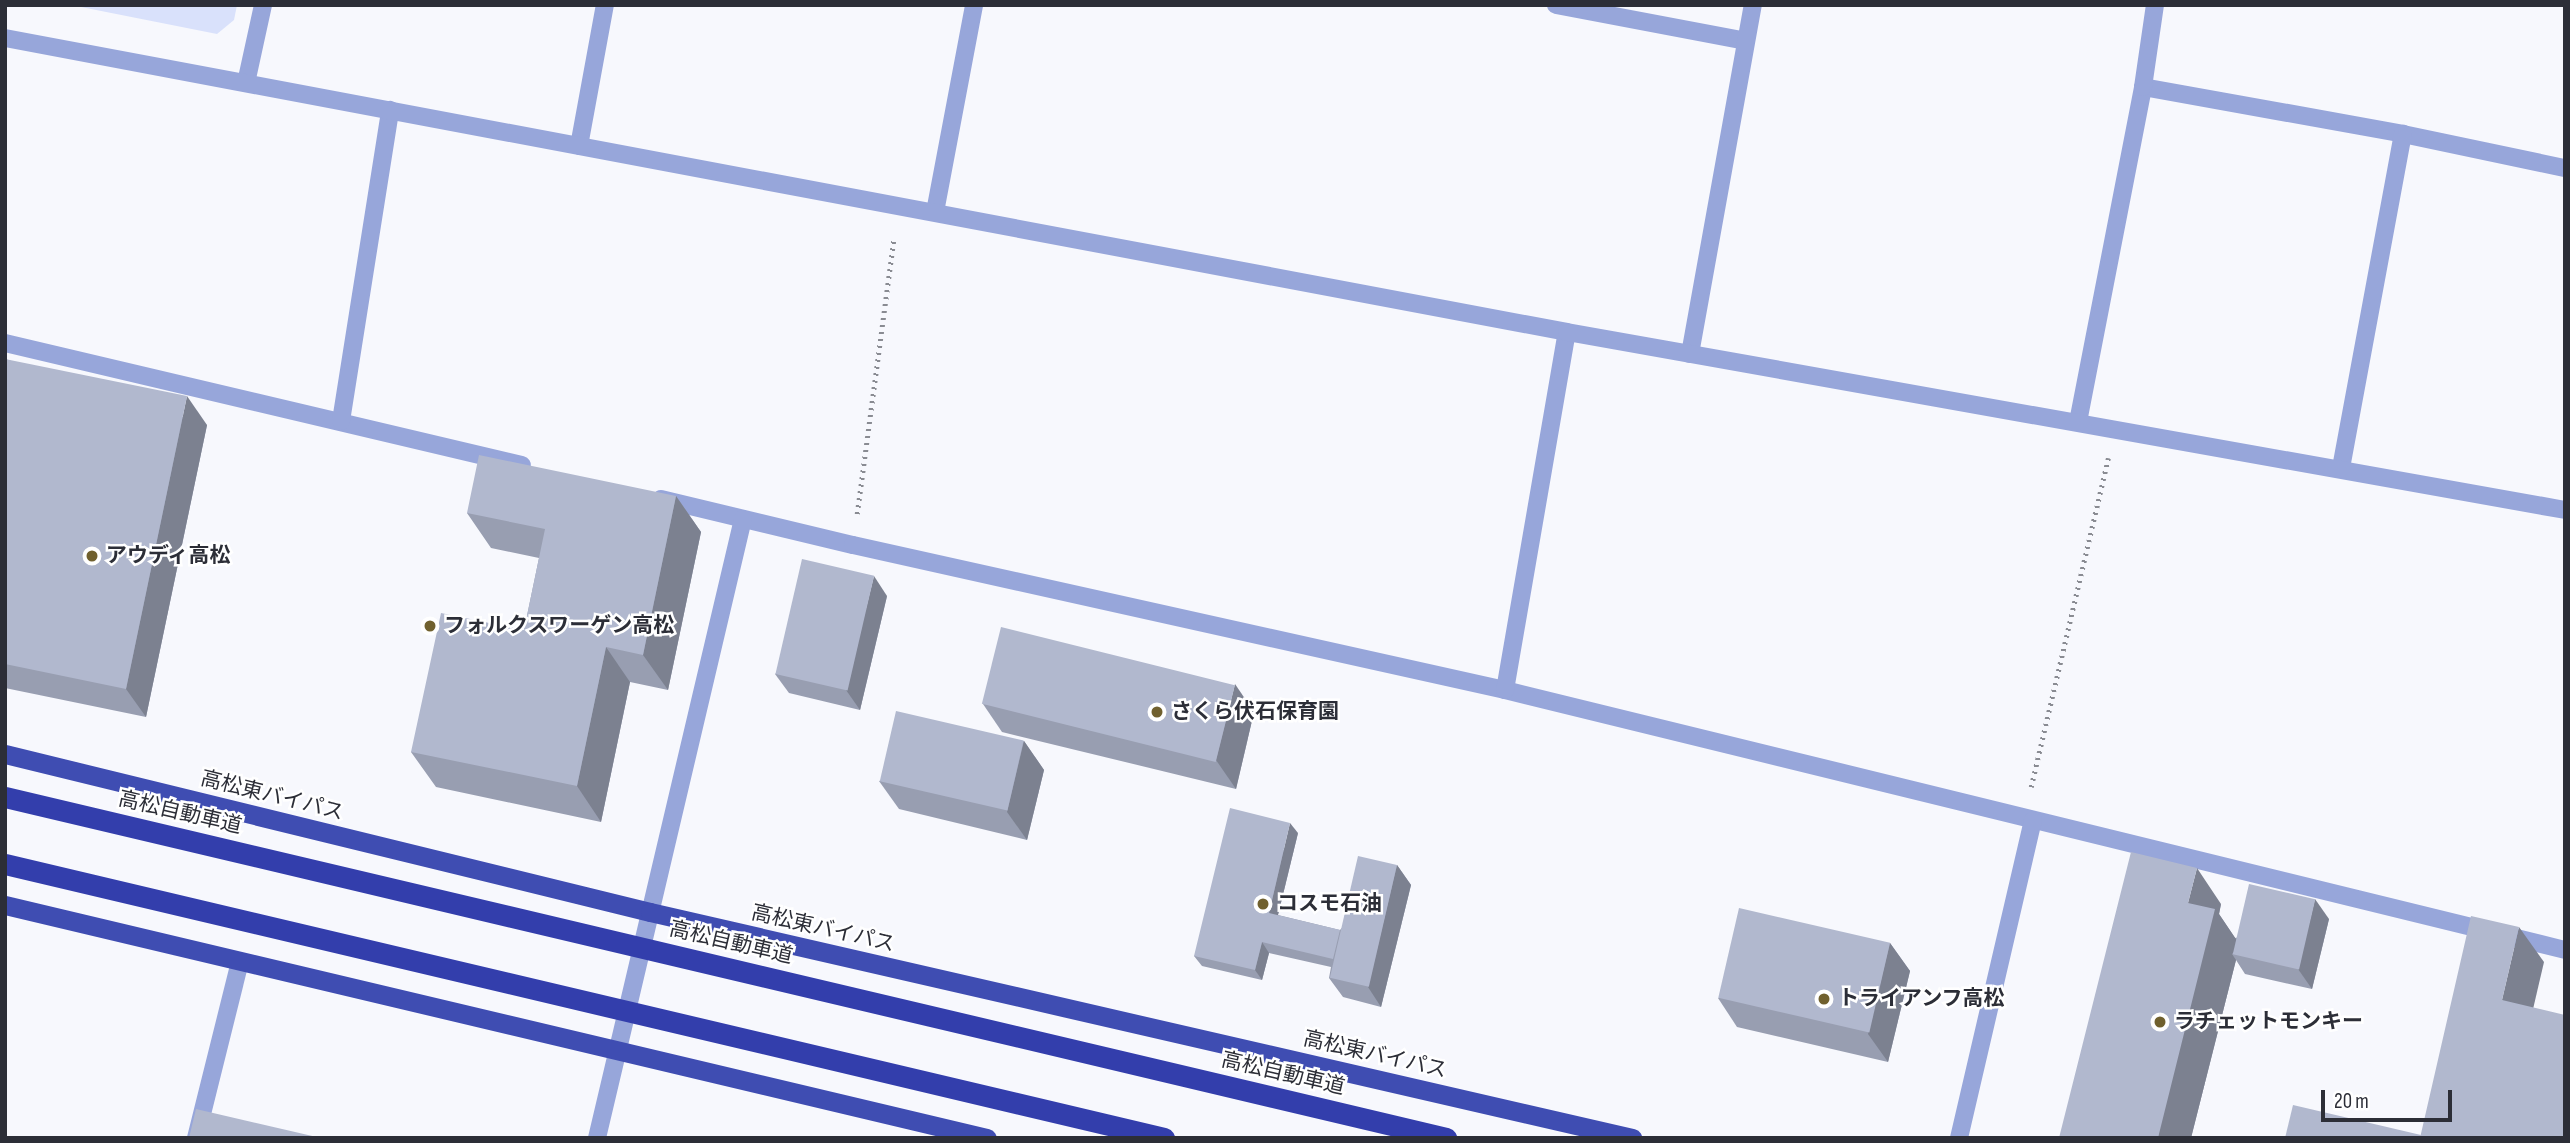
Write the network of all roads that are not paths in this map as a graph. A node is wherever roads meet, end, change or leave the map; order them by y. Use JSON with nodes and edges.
{"nodes":[{"id":1,"x":263,"y":5,"type":"edge"},
{"id":2,"x":605,"y":5,"type":"edge"},
{"id":3,"x":974,"y":5,"type":"edge"},
{"id":4,"x":1556,"y":5,"type":"edge"},
{"id":5,"x":1753,"y":5,"type":"edge"},
{"id":6,"x":2155,"y":5,"type":"edge"},
{"id":7,"x":5,"y":38,"type":"edge"},
{"id":8,"x":1746,"y":41,"type":"junction"},
{"id":9,"x":246,"y":83,"type":"junction"},
{"id":10,"x":2143,"y":87,"type":"junction"},
{"id":11,"x":390,"y":110,"type":"junction"},
{"id":12,"x":2403,"y":134,"type":"junction"},
{"id":13,"x":579,"y":146,"type":"junction"},
{"id":14,"x":2565,"y":168,"type":"edge"},
{"id":15,"x":935,"y":212,"type":"junction"},
{"id":16,"x":1567,"y":332,"type":"junction"},
{"id":17,"x":5,"y":343,"type":"edge"},
{"id":18,"x":1690,"y":354,"type":"junction"},
{"id":19,"x":341,"y":421,"type":"junction"},
{"id":20,"x":2078,"y":422,"type":"junction"},
{"id":21,"x":2341,"y":468,"type":"junction"},
{"id":22,"x":542,"y":470,"type":"edge"},
{"id":23,"x":649,"y":496,"type":"edge"},
{"id":24,"x":2565,"y":510,"type":"edge"},
{"id":25,"x":743,"y":519,"type":"junction"},
{"id":26,"x":1505,"y":691,"type":"junction"},
{"id":27,"x":5,"y":754,"type":"edge"},
{"id":28,"x":5,"y":797,"type":"edge"},
{"id":29,"x":2028,"y":820,"type":"junction"},
{"id":30,"x":5,"y":864,"type":"edge"},
{"id":31,"x":5,"y":905,"type":"edge"},
{"id":32,"x":650,"y":912,"type":"junction"},
{"id":33,"x":2565,"y":950,"type":"edge"},
{"id":34,"x":240,"y":961,"type":"junction"},
{"id":35,"x":616,"y":1051,"type":"junction"},
{"id":36,"x":197,"y":1138,"type":"edge"},
{"id":37,"x":597,"y":1138,"type":"edge"},
{"id":38,"x":987,"y":1138,"type":"edge"},
{"id":39,"x":1164,"y":1138,"type":"edge"},
{"id":40,"x":1446,"y":1138,"type":"edge"},
{"id":41,"x":1632,"y":1138,"type":"edge"},
{"id":42,"x":1959,"y":1138,"type":"edge"}],
"edges":[{"from":1,"to":9,"type":"street"},
{"from":2,"to":13,"type":"street"},
{"from":3,"to":15,"type":"street"},
{"from":4,"to":8,"type":"street"},
{"from":5,"to":8,"type":"street"},
{"from":6,"to":10,"type":"street"},
{"from":7,"to":9,"type":"street"},
{"from":8,"to":18,"type":"street"},
{"from":9,"to":11,"type":"street"},
{"from":10,"to":12,"type":"street"},
{"from":10,"to":20,"type":"street"},
{"from":11,"to":13,"type":"street"},
{"from":11,"to":19,"type":"street"},
{"from":12,"to":14,"type":"street"},
{"from":12,"to":21,"type":"street"},
{"from":13,"to":15,"type":"street"},
{"from":15,"to":16,"type":"street"},
{"from":16,"to":18,"type":"street"},
{"from":16,"to":26,"type":"street"},
{"from":17,"to":19,"type":"street"},
{"from":18,"to":20,"type":"street"},
{"from":19,"to":22,"type":"street"},
{"from":20,"to":21,"type":"street"},
{"from":21,"to":24,"type":"street"},
{"from":23,"to":25,"type":"street"},
{"from":25,"to":26,"type":"street"},
{"from":25,"to":32,"type":"street"},
{"from":26,"to":29,"type":"street"},
{"from":27,"to":32,"type":"highway","name":"高松東バイパス"},
{"from":28,"to":40,"type":"highway","name":"高松自動車道","bridge":true},
{"from":29,"to":33,"type":"street"},
{"from":29,"to":42,"type":"street"},
{"from":30,"to":39,"type":"highway","bridge":true},
{"from":31,"to":34,"type":"highway"},
{"from":32,"to":35,"type":"street"},
{"from":32,"to":41,"type":"highway","name":"高松東バイパス"},
{"from":34,"to":35,"type":"highway"},
{"from":34,"to":36,"type":"street"},
{"from":35,"to":37,"type":"street"},
{"from":35,"to":38,"type":"highway"}]}
